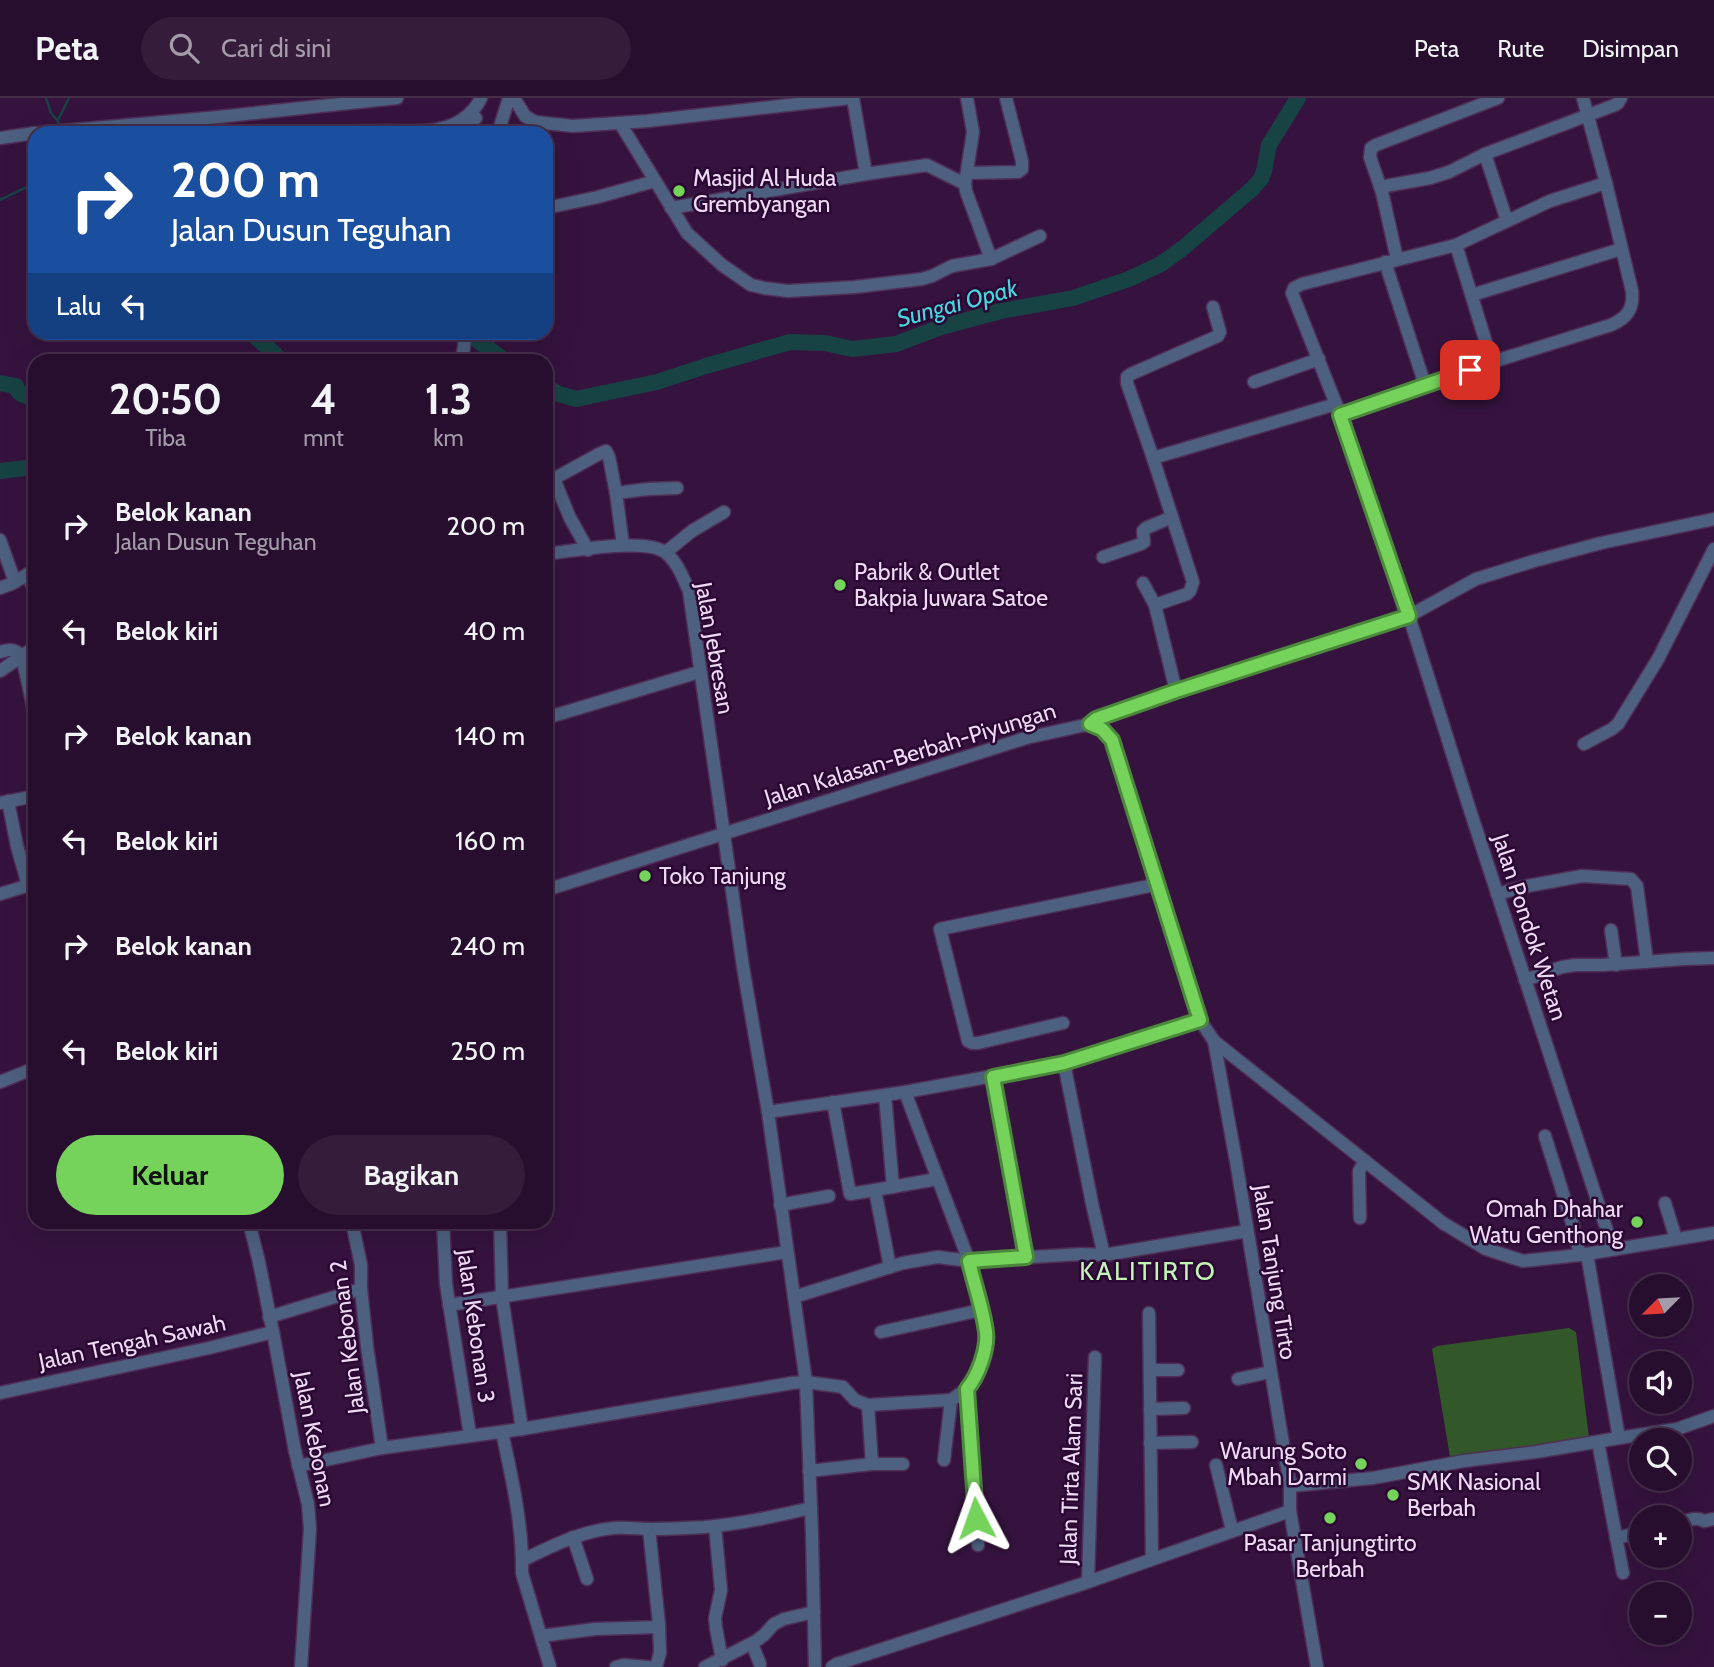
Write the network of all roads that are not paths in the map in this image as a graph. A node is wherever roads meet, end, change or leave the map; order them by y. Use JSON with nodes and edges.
{"nodes":[{"id":1,"x":397,"y":98,"type":"edge"},
{"id":2,"x":481,"y":98,"type":"edge"},
{"id":3,"x":487,"y":98,"type":"edge"},
{"id":4,"x":511,"y":98,"type":"edge"},
{"id":5,"x":852,"y":98,"type":"edge"},
{"id":6,"x":967,"y":98,"type":"edge"},
{"id":7,"x":1006,"y":98,"type":"edge"},
{"id":8,"x":1498,"y":98,"type":"edge"},
{"id":9,"x":1583,"y":98,"type":"edge"},
{"id":10,"x":1621,"y":98,"type":"edge"},
{"id":11,"x":1588,"y":117,"type":"junction"},
{"id":12,"x":620,"y":123,"type":"junction"},
{"id":13,"x":124,"y":126,"type":"edge"},
{"id":14,"x":450,"y":126,"type":"edge"},
{"id":15,"x":467,"y":126,"type":"edge"},
{"id":16,"x":501,"y":126,"type":"edge"},
{"id":17,"x":28,"y":135,"type":"edge"},
{"id":18,"x":0,"y":138,"type":"edge"},
{"id":19,"x":1485,"y":155,"type":"junction"},
{"id":20,"x":866,"y":174,"type":"junction"},
{"id":21,"x":966,"y":179,"type":"junction"},
{"id":22,"x":655,"y":181,"type":"junction"},
{"id":23,"x":1606,"y":183,"type":"junction"},
{"id":24,"x":1380,"y":187,"type":"junction"},
{"id":25,"x":553,"y":207,"type":"edge"},
{"id":26,"x":671,"y":208,"type":"junction"},
{"id":27,"x":1507,"y":221,"type":"junction"},
{"id":28,"x":1040,"y":236,"type":"dead end"},
{"id":29,"x":1456,"y":245,"type":"junction"},
{"id":30,"x":1621,"y":249,"type":"junction"},
{"id":31,"x":988,"y":251,"type":"junction"},
{"id":32,"x":1391,"y":260,"type":"junction"},
{"id":33,"x":1472,"y":295,"type":"junction"},
{"id":34,"x":1213,"y":307,"type":"dead end"},
{"id":35,"x":1319,"y":359,"type":"junction"},
{"id":36,"x":1492,"y":362,"type":"junction"},
{"id":37,"x":1254,"y":382,"type":"dead end"},
{"id":38,"x":1425,"y":385,"type":"junction"},
{"id":39,"x":1338,"y":410,"type":"junction"},
{"id":40,"x":1153,"y":458,"type":"junction"},
{"id":41,"x":553,"y":479,"type":"edge"},
{"id":42,"x":553,"y":487,"type":"edge"},
{"id":43,"x":677,"y":488,"type":"dead end"},
{"id":44,"x":616,"y":494,"type":"junction"},
{"id":45,"x":724,"y":512,"type":"dead end"},
{"id":46,"x":1172,"y":517,"type":"junction"},
{"id":47,"x":1714,"y":519,"type":"edge"},
{"id":48,"x":0,"y":540,"type":"edge"},
{"id":49,"x":623,"y":545,"type":"junction"},
{"id":50,"x":1714,"y":549,"type":"edge"},
{"id":51,"x":587,"y":550,"type":"junction"},
{"id":52,"x":666,"y":552,"type":"junction"},
{"id":53,"x":553,"y":553,"type":"edge"},
{"id":54,"x":1103,"y":557,"type":"dead end"},
{"id":55,"x":28,"y":574,"type":"edge"},
{"id":56,"x":1143,"y":583,"type":"dead end"},
{"id":57,"x":5,"y":587,"type":"edge"},
{"id":58,"x":1155,"y":605,"type":"junction"},
{"id":59,"x":1409,"y":616,"type":"junction"},
{"id":60,"x":0,"y":652,"type":"edge"},
{"id":61,"x":28,"y":652,"type":"edge"},
{"id":62,"x":22,"y":656,"type":"junction"},
{"id":63,"x":0,"y":671,"type":"edge"},
{"id":64,"x":699,"y":672,"type":"junction"},
{"id":65,"x":28,"y":684,"type":"edge"},
{"id":66,"x":1176,"y":691,"type":"junction"},
{"id":67,"x":553,"y":716,"type":"edge"},
{"id":68,"x":1090,"y":724,"type":"junction"},
{"id":69,"x":1584,"y":744,"type":"dead end"},
{"id":70,"x":28,"y":797,"type":"edge"},
{"id":71,"x":4,"y":802,"type":"edge"},
{"id":72,"x":723,"y":834,"type":"junction"},
{"id":73,"x":28,"y":876,"type":"edge"},
{"id":74,"x":1158,"y":884,"type":"junction"},
{"id":75,"x":28,"y":885,"type":"edge"},
{"id":76,"x":553,"y":888,"type":"edge"},
{"id":77,"x":0,"y":894,"type":"edge"},
{"id":78,"x":1497,"y":894,"type":"junction"},
{"id":79,"x":1611,"y":930,"type":"dead end"},
{"id":80,"x":1714,"y":958,"type":"edge"},
{"id":81,"x":1647,"y":962,"type":"junction"},
{"id":82,"x":1616,"y":965,"type":"junction"},
{"id":83,"x":1525,"y":980,"type":"junction"},
{"id":84,"x":1200,"y":1020,"type":"junction"},
{"id":85,"x":1063,"y":1023,"type":"dead end"},
{"id":86,"x":1214,"y":1041,"type":"junction"},
{"id":87,"x":1235,"y":1058,"type":"junction"},
{"id":88,"x":1064,"y":1063,"type":"junction"},
{"id":89,"x":1219,"y":1066,"type":"junction"},
{"id":90,"x":28,"y":1071,"type":"edge"},
{"id":91,"x":993,"y":1077,"type":"junction"},
{"id":92,"x":0,"y":1082,"type":"edge"},
{"id":93,"x":905,"y":1092,"type":"junction"},
{"id":94,"x":885,"y":1095,"type":"junction"},
{"id":95,"x":833,"y":1102,"type":"junction"},
{"id":96,"x":768,"y":1112,"type":"junction"},
{"id":97,"x":1545,"y":1136,"type":"dead end"},
{"id":98,"x":1365,"y":1161,"type":"junction"},
{"id":99,"x":937,"y":1178,"type":"junction"},
{"id":100,"x":893,"y":1187,"type":"junction"},
{"id":101,"x":876,"y":1190,"type":"junction"},
{"id":102,"x":829,"y":1196,"type":"dead end"},
{"id":103,"x":1665,"y":1203,"type":"dead end"},
{"id":104,"x":780,"y":1205,"type":"junction"},
{"id":105,"x":1360,"y":1218,"type":"dead end"},
{"id":106,"x":251,"y":1229,"type":"edge"},
{"id":107,"x":353,"y":1229,"type":"edge"},
{"id":108,"x":443,"y":1229,"type":"edge"},
{"id":109,"x":500,"y":1229,"type":"edge"},
{"id":110,"x":1247,"y":1231,"type":"junction"},
{"id":111,"x":1714,"y":1233,"type":"edge"},
{"id":112,"x":1676,"y":1239,"type":"junction"},
{"id":113,"x":1613,"y":1249,"type":"junction"},
{"id":114,"x":787,"y":1252,"type":"junction"},
{"id":115,"x":1584,"y":1254,"type":"junction"},
{"id":116,"x":1104,"y":1255,"type":"junction"},
{"id":117,"x":1026,"y":1257,"type":"junction"},
{"id":118,"x":969,"y":1261,"type":"junction"},
{"id":119,"x":890,"y":1266,"type":"junction"},
{"id":120,"x":361,"y":1289,"type":"junction"},
{"id":121,"x":502,"y":1297,"type":"junction"},
{"id":122,"x":794,"y":1297,"type":"junction"},
{"id":123,"x":449,"y":1305,"type":"junction"},
{"id":124,"x":981,"y":1310,"type":"junction"},
{"id":125,"x":1149,"y":1313,"type":"dead end"},
{"id":126,"x":269,"y":1317,"type":"junction"},
{"id":127,"x":273,"y":1332,"type":"junction"},
{"id":128,"x":881,"y":1332,"type":"dead end"},
{"id":129,"x":1095,"y":1357,"type":"dead end"},
{"id":130,"x":1150,"y":1370,"type":"junction"},
{"id":131,"x":1178,"y":1370,"type":"dead end"},
{"id":132,"x":1270,"y":1372,"type":"junction"},
{"id":133,"x":1238,"y":1379,"type":"dead end"},
{"id":134,"x":806,"y":1382,"type":"junction"},
{"id":135,"x":967,"y":1389,"type":"junction"},
{"id":136,"x":0,"y":1393,"type":"edge"},
{"id":137,"x":951,"y":1400,"type":"junction"},
{"id":138,"x":868,"y":1405,"type":"junction"},
{"id":139,"x":1184,"y":1408,"type":"dead end"},
{"id":140,"x":1150,"y":1409,"type":"junction"},
{"id":141,"x":1714,"y":1416,"type":"edge"},
{"id":142,"x":522,"y":1429,"type":"junction"},
{"id":143,"x":502,"y":1432,"type":"junction"},
{"id":144,"x":470,"y":1435,"type":"junction"},
{"id":145,"x":1619,"y":1438,"type":"junction"},
{"id":146,"x":1192,"y":1442,"type":"dead end"},
{"id":147,"x":1598,"y":1442,"type":"junction"},
{"id":148,"x":1150,"y":1443,"type":"junction"},
{"id":149,"x":382,"y":1448,"type":"junction"},
{"id":150,"x":944,"y":1460,"type":"dead end"},
{"id":151,"x":873,"y":1464,"type":"junction"},
{"id":152,"x":903,"y":1464,"type":"dead end"},
{"id":153,"x":1216,"y":1465,"type":"dead end"},
{"id":154,"x":298,"y":1466,"type":"junction"},
{"id":155,"x":809,"y":1471,"type":"junction"},
{"id":156,"x":1290,"y":1486,"type":"junction"},
{"id":157,"x":811,"y":1508,"type":"junction"},
{"id":158,"x":1290,"y":1511,"type":"junction"},
{"id":159,"x":1714,"y":1518,"type":"edge"},
{"id":160,"x":1692,"y":1519,"type":"edge"},
{"id":161,"x":715,"y":1526,"type":"junction"},
{"id":162,"x":649,"y":1529,"type":"junction"},
{"id":163,"x":1232,"y":1530,"type":"junction"},
{"id":164,"x":1629,"y":1535,"type":"edge"},
{"id":165,"x":573,"y":1537,"type":"junction"},
{"id":166,"x":1616,"y":1538,"type":"junction"},
{"id":167,"x":978,"y":1545,"type":"dead end"},
{"id":168,"x":1152,"y":1559,"type":"junction"},
{"id":169,"x":523,"y":1560,"type":"junction"},
{"id":170,"x":1623,"y":1573,"type":"dead end"},
{"id":171,"x":587,"y":1579,"type":"dead end"},
{"id":172,"x":1088,"y":1582,"type":"junction"},
{"id":173,"x":814,"y":1612,"type":"junction"},
{"id":174,"x":659,"y":1627,"type":"junction"},
{"id":175,"x":541,"y":1636,"type":"junction"},
{"id":176,"x":752,"y":1644,"type":"junction"},
{"id":177,"x":815,"y":1647,"type":"junction"},
{"id":178,"x":722,"y":1660,"type":"junction"},
{"id":179,"x":760,"y":1664,"type":"dead end"},
{"id":180,"x":835,"y":1666,"type":"edge"},
{"id":181,"x":301,"y":1667,"type":"edge"},
{"id":182,"x":550,"y":1667,"type":"edge"},
{"id":183,"x":616,"y":1667,"type":"edge"},
{"id":184,"x":648,"y":1667,"type":"edge"},
{"id":185,"x":656,"y":1667,"type":"edge"},
{"id":186,"x":705,"y":1667,"type":"edge"},
{"id":187,"x":815,"y":1667,"type":"edge"},
{"id":188,"x":1317,"y":1667,"type":"edge"}],
"edges":[{"from":1,"to":13,"type":"street"},
{"from":2,"to":14,"type":"street"},
{"from":3,"to":15,"type":"street"},
{"from":4,"to":12,"type":"street"},
{"from":4,"to":16,"type":"street"},
{"from":5,"to":12,"type":"street"},
{"from":5,"to":20,"type":"street"},
{"from":6,"to":21,"type":"street"},
{"from":7,"to":21,"type":"street"},
{"from":8,"to":24,"type":"street"},
{"from":9,"to":11,"type":"street"},
{"from":10,"to":11,"type":"street"},
{"from":11,"to":19,"type":"street"},
{"from":11,"to":23,"type":"street"},
{"from":12,"to":22,"type":"street"},
{"from":17,"to":18,"type":"street"},
{"from":19,"to":24,"type":"street"},
{"from":19,"to":27,"type":"street"},
{"from":20,"to":21,"type":"street"},
{"from":20,"to":26,"type":"street"},
{"from":21,"to":31,"type":"street"},
{"from":22,"to":25,"type":"street"},
{"from":22,"to":26,"type":"street"},
{"from":23,"to":27,"type":"street"},
{"from":23,"to":30,"type":"street"},
{"from":24,"to":32,"type":"street"},
{"from":26,"to":31,"type":"street"},
{"from":27,"to":29,"type":"street"},
{"from":28,"to":31,"type":"street"},
{"from":29,"to":32,"type":"street"},
{"from":29,"to":33,"type":"street"},
{"from":30,"to":33,"type":"street"},
{"from":30,"to":36,"type":"street"},
{"from":32,"to":35,"type":"street","name":"Jalan Pondok Wetan"},
{"from":32,"to":38,"type":"street"},
{"from":33,"to":36,"type":"street"},
{"from":34,"to":40,"type":"street"},
{"from":35,"to":37,"type":"street"},
{"from":35,"to":39,"type":"street","name":"Jalan Pondok Wetan"},
{"from":36,"to":38,"type":"street"},
{"from":38,"to":39,"type":"street"},
{"from":39,"to":40,"type":"street"},
{"from":39,"to":59,"type":"street","name":"Jalan Pondok Wetan"},
{"from":40,"to":46,"type":"street"},
{"from":41,"to":44,"type":"street"},
{"from":42,"to":51,"type":"street"},
{"from":43,"to":44,"type":"street"},
{"from":44,"to":49,"type":"street"},
{"from":45,"to":52,"type":"street"},
{"from":46,"to":54,"type":"street"},
{"from":46,"to":58,"type":"street"},
{"from":47,"to":59,"type":"street"},
{"from":48,"to":57,"type":"street"},
{"from":49,"to":51,"type":"street"},
{"from":49,"to":52,"type":"street"},
{"from":50,"to":69,"type":"street"},
{"from":51,"to":53,"type":"street"},
{"from":52,"to":64,"type":"street","name":"Jalan Jebresan"},
{"from":55,"to":57,"type":"street"},
{"from":56,"to":58,"type":"street"},
{"from":58,"to":66,"type":"street"},
{"from":59,"to":66,"type":"street"},
{"from":59,"to":78,"type":"street","name":"Jalan Pondok Wetan"},
{"from":60,"to":62,"type":"street"},
{"from":61,"to":62,"type":"street"},
{"from":62,"to":63,"type":"street"},
{"from":62,"to":65,"type":"street"},
{"from":64,"to":67,"type":"street"},
{"from":64,"to":72,"type":"street","name":"Jalan Jebresan"},
{"from":66,"to":68,"type":"street"},
{"from":68,"to":72,"type":"street","name":"Jalan Kalasan-Berbah-Piyungan"},
{"from":68,"to":74,"type":"street","name":"Jalan Kalasan-Berbah-Piyungan"},
{"from":70,"to":71,"type":"street"},
{"from":71,"to":73,"type":"street"},
{"from":72,"to":76,"type":"street","name":"Jalan Kalasan-Berbah-Piyungan"},
{"from":72,"to":96,"type":"street","name":"Jalan Jebresan"},
{"from":74,"to":84,"type":"street","name":"Jalan Kalasan-Berbah-Piyungan"},
{"from":74,"to":85,"type":"street"},
{"from":75,"to":77,"type":"street"},
{"from":78,"to":81,"type":"street"},
{"from":78,"to":83,"type":"street","name":"Jalan Pondok Wetan"},
{"from":79,"to":82,"type":"street"},
{"from":80,"to":81,"type":"street"},
{"from":81,"to":82,"type":"street"},
{"from":82,"to":83,"type":"street"},
{"from":83,"to":113,"type":"street","name":"Jalan Pondok Wetan"},
{"from":84,"to":86,"type":"street","name":"Jalan Kalasan-Berbah-Piyungan"},
{"from":84,"to":88,"type":"street"},
{"from":86,"to":87,"type":"street","name":"Jalan Kalasan-Berbah-Piyungan"},
{"from":86,"to":89,"type":"street","name":"Jalan Tanjung Tirto"},
{"from":87,"to":89,"type":"street"},
{"from":87,"to":98,"type":"street","name":"Jalan Kalasan-Berbah-Piyungan"},
{"from":88,"to":91,"type":"street"},
{"from":88,"to":116,"type":"street"},
{"from":89,"to":110,"type":"street","name":"Jalan Tanjung Tirto"},
{"from":90,"to":92,"type":"street"},
{"from":91,"to":93,"type":"street"},
{"from":91,"to":117,"type":"street"},
{"from":93,"to":94,"type":"street"},
{"from":93,"to":99,"type":"street"},
{"from":94,"to":95,"type":"street"},
{"from":94,"to":100,"type":"street"},
{"from":95,"to":96,"type":"street"},
{"from":95,"to":101,"type":"street"},
{"from":96,"to":104,"type":"street","name":"Jalan Jebresan"},
{"from":97,"to":115,"type":"street"},
{"from":98,"to":105,"type":"street"},
{"from":98,"to":115,"type":"street","name":"Jalan Kalasan-Berbah-Piyungan"},
{"from":99,"to":100,"type":"street"},
{"from":99,"to":118,"type":"street"},
{"from":100,"to":101,"type":"street"},
{"from":101,"to":119,"type":"street"},
{"from":102,"to":104,"type":"street"},
{"from":103,"to":112,"type":"street"},
{"from":104,"to":114,"type":"street","name":"Jalan Jebresan"},
{"from":106,"to":126,"type":"street","name":"Jalan Kebonan"},
{"from":107,"to":120,"type":"street","name":"Jalan Kebonan 2"},
{"from":108,"to":123,"type":"street","name":"Jalan Kebonan 3"},
{"from":109,"to":121,"type":"street"},
{"from":110,"to":116,"type":"street"},
{"from":110,"to":132,"type":"street","name":"Jalan Tanjung Tirto"},
{"from":111,"to":112,"type":"street","name":"Jalan Kalasan-Berbah-Piyungan"},
{"from":112,"to":113,"type":"street","name":"Jalan Kalasan-Berbah-Piyungan"},
{"from":113,"to":115,"type":"street","name":"Jalan Kalasan-Berbah-Piyungan"},
{"from":114,"to":121,"type":"street"},
{"from":114,"to":122,"type":"street","name":"Jalan Jebresan"},
{"from":115,"to":145,"type":"street"},
{"from":116,"to":117,"type":"street"},
{"from":117,"to":118,"type":"street"},
{"from":118,"to":119,"type":"street"},
{"from":118,"to":124,"type":"street"},
{"from":119,"to":122,"type":"street"},
{"from":120,"to":126,"type":"street"},
{"from":120,"to":149,"type":"street","name":"Jalan Kebonan 2"},
{"from":121,"to":123,"type":"street"},
{"from":121,"to":142,"type":"street"},
{"from":122,"to":134,"type":"street","name":"Jalan Jebresan"},
{"from":123,"to":144,"type":"street","name":"Jalan Kebonan 3"},
{"from":124,"to":128,"type":"street"},
{"from":124,"to":135,"type":"street"},
{"from":125,"to":130,"type":"street"},
{"from":126,"to":127,"type":"street","name":"Jalan Kebonan"},
{"from":127,"to":136,"type":"street","name":"Jalan Tengah Sawah"},
{"from":127,"to":154,"type":"street","name":"Jalan Kebonan"},
{"from":129,"to":172,"type":"street","name":"Jalan Tirta Alam Sari"},
{"from":130,"to":131,"type":"street"},
{"from":130,"to":140,"type":"street"},
{"from":132,"to":133,"type":"street"},
{"from":132,"to":156,"type":"street","name":"Jalan Tanjung Tirto"},
{"from":134,"to":138,"type":"street"},
{"from":134,"to":142,"type":"street"},
{"from":134,"to":155,"type":"street","name":"Jalan Jebresan"},
{"from":135,"to":137,"type":"street"},
{"from":135,"to":167,"type":"street"},
{"from":137,"to":138,"type":"street"},
{"from":137,"to":150,"type":"street"},
{"from":138,"to":151,"type":"street"},
{"from":139,"to":140,"type":"street"},
{"from":140,"to":148,"type":"street"},
{"from":141,"to":145,"type":"street"},
{"from":142,"to":143,"type":"street"},
{"from":143,"to":144,"type":"street"},
{"from":143,"to":169,"type":"street"},
{"from":144,"to":149,"type":"street"},
{"from":145,"to":147,"type":"street"},
{"from":146,"to":148,"type":"street"},
{"from":147,"to":156,"type":"street"},
{"from":147,"to":166,"type":"street"},
{"from":148,"to":168,"type":"street"},
{"from":149,"to":154,"type":"street"},
{"from":151,"to":152,"type":"street"},
{"from":151,"to":155,"type":"street"},
{"from":153,"to":163,"type":"street"},
{"from":154,"to":181,"type":"street","name":"Jalan Kebonan"},
{"from":155,"to":157,"type":"street","name":"Jalan Jebresan"},
{"from":156,"to":158,"type":"street","name":"Jalan Tanjung Tirto"},
{"from":157,"to":161,"type":"street"},
{"from":157,"to":173,"type":"street","name":"Jalan Jebresan"},
{"from":158,"to":163,"type":"street"},
{"from":158,"to":188,"type":"street","name":"Jalan Tanjung Tirto"},
{"from":159,"to":160,"type":"street"},
{"from":161,"to":162,"type":"street"},
{"from":161,"to":178,"type":"street"},
{"from":162,"to":165,"type":"street"},
{"from":162,"to":174,"type":"street"},
{"from":163,"to":168,"type":"street"},
{"from":164,"to":166,"type":"street"},
{"from":165,"to":169,"type":"street"},
{"from":165,"to":171,"type":"street"},
{"from":166,"to":170,"type":"street"},
{"from":168,"to":172,"type":"street"},
{"from":169,"to":175,"type":"street"},
{"from":172,"to":180,"type":"street"},
{"from":173,"to":176,"type":"street"},
{"from":173,"to":177,"type":"street","name":"Jalan Jebresan"},
{"from":174,"to":175,"type":"street"},
{"from":174,"to":185,"type":"street"},
{"from":175,"to":182,"type":"street"},
{"from":176,"to":178,"type":"street"},
{"from":176,"to":179,"type":"street"},
{"from":177,"to":180,"type":"street"},
{"from":177,"to":187,"type":"street","name":"Jalan Jebresan"},
{"from":178,"to":186,"type":"street"},
{"from":183,"to":184,"type":"street"}]}
